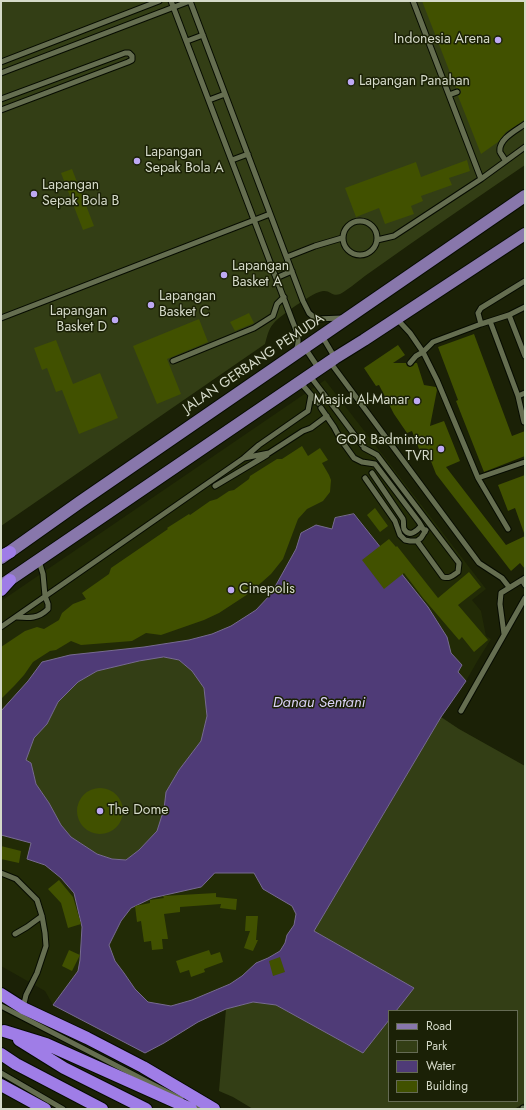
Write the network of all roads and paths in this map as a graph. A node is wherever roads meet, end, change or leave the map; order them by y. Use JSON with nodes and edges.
{"nodes":[{"id":1,"x":159,"y":1,"type":"edge"},
{"id":2,"x":171,"y":1,"type":"edge"},
{"id":3,"x":190,"y":1,"type":"edge"},
{"id":4,"x":413,"y":1,"type":"edge"},
{"id":5,"x":174,"y":7,"type":"junction"},
{"id":6,"x":202,"y":35,"type":"junction"},
{"id":7,"x":187,"y":41,"type":"junction"},
{"id":8,"x":1,"y":62,"type":"edge"},
{"id":9,"x":1,"y":73,"type":"edge"},
{"id":10,"x":41,"y":84,"type":"junction"},
{"id":11,"x":457,"y":92,"type":"dead end"},
{"id":12,"x":45,"y":94,"type":"junction"},
{"id":13,"x":225,"y":94,"type":"junction"},
{"id":14,"x":449,"y":95,"type":"junction"},
{"id":15,"x":1,"y":99,"type":"edge"},
{"id":16,"x":209,"y":100,"type":"junction"},
{"id":17,"x":1,"y":110,"type":"edge"},
{"id":18,"x":525,"y":124,"type":"edge"},
{"id":19,"x":525,"y":147,"type":"edge"},
{"id":20,"x":248,"y":154,"type":"junction"},
{"id":21,"x":232,"y":160,"type":"junction"},
{"id":22,"x":505,"y":160,"type":"junction"},
{"id":23,"x":481,"y":179,"type":"junction"},
{"id":24,"x":525,"y":196,"type":"edge"},
{"id":25,"x":270,"y":214,"type":"junction"},
{"id":26,"x":254,"y":220,"type":"junction"},
{"id":27,"x":525,"y":234,"type":"edge"},
{"id":28,"x":342,"y":238,"type":"junction"},
{"id":29,"x":377,"y":240,"type":"junction"},
{"id":30,"x":287,"y":257,"type":"junction"},
{"id":31,"x":292,"y":271,"type":"junction"},
{"id":32,"x":276,"y":278,"type":"junction"},
{"id":33,"x":525,"y":281,"type":"edge"},
{"id":34,"x":284,"y":297,"type":"junction"},
{"id":35,"x":525,"y":307,"type":"edge"},
{"id":36,"x":508,"y":315,"type":"junction"},
{"id":37,"x":350,"y":317,"type":"junction"},
{"id":38,"x":1,"y":318,"type":"edge"},
{"id":39,"x":397,"y":319,"type":"junction"},
{"id":40,"x":490,"y":321,"type":"junction"},
{"id":41,"x":481,"y":324,"type":"junction"},
{"id":42,"x":322,"y":336,"type":"junction"},
{"id":43,"x":304,"y":348,"type":"junction"},
{"id":44,"x":423,"y":352,"type":"junction"},
{"id":45,"x":525,"y":356,"type":"edge"},
{"id":46,"x":292,"y":357,"type":"junction"},
{"id":47,"x":332,"y":360,"type":"junction"},
{"id":48,"x":173,"y":361,"type":"dead end"},
{"id":49,"x":410,"y":363,"type":"dead end"},
{"id":50,"x":310,"y":376,"type":"junction"},
{"id":51,"x":525,"y":394,"type":"edge"},
{"id":52,"x":311,"y":395,"type":"junction"},
{"id":53,"x":518,"y":396,"type":"junction"},
{"id":54,"x":326,"y":397,"type":"dead end"},
{"id":55,"x":318,"y":403,"type":"dead end"},
{"id":56,"x":331,"y":403,"type":"dead end"},
{"id":57,"x":322,"y":409,"type":"dead end"},
{"id":58,"x":327,"y":416,"type":"junction"},
{"id":59,"x":524,"y":422,"type":"edge"},
{"id":60,"x":269,"y":454,"type":"junction"},
{"id":61,"x":244,"y":458,"type":"junction"},
{"id":62,"x":525,"y":462,"type":"edge"},
{"id":63,"x":372,"y":473,"type":"dead end"},
{"id":64,"x":365,"y":478,"type":"dead end"},
{"id":65,"x":478,"y":478,"type":"junction"},
{"id":66,"x":215,"y":486,"type":"dead end"},
{"id":67,"x":429,"y":524,"type":"junction"},
{"id":68,"x":421,"y":526,"type":"junction"},
{"id":69,"x":508,"y":529,"type":"dead end"},
{"id":70,"x":425,"y":532,"type":"junction"},
{"id":71,"x":417,"y":541,"type":"junction"},
{"id":72,"x":4,"y":555,"type":"edge"},
{"id":73,"x":39,"y":560,"type":"junction"},
{"id":74,"x":523,"y":579,"type":"edge"},
{"id":75,"x":5,"y":583,"type":"edge"},
{"id":76,"x":525,"y":585,"type":"edge"},
{"id":77,"x":509,"y":587,"type":"junction"},
{"id":78,"x":1,"y":590,"type":"edge"},
{"id":79,"x":45,"y":596,"type":"junction"},
{"id":80,"x":525,"y":598,"type":"edge"},
{"id":81,"x":16,"y":617,"type":"junction"},
{"id":82,"x":1,"y":627,"type":"edge"},
{"id":83,"x":504,"y":634,"type":"junction"},
{"id":84,"x":460,"y":711,"type":"dead end"},
{"id":85,"x":1,"y":873,"type":"edge"},
{"id":86,"x":42,"y":916,"type":"junction"},
{"id":87,"x":15,"y":934,"type":"dead end"},
{"id":88,"x":1,"y":994,"type":"edge"},
{"id":89,"x":1,"y":1006,"type":"edge"},
{"id":90,"x":23,"y":1008,"type":"junction"},
{"id":91,"x":2,"y":1030,"type":"edge"},
{"id":92,"x":1,"y":1054,"type":"edge"},
{"id":93,"x":1,"y":1073,"type":"edge"},
{"id":94,"x":1,"y":1085,"type":"edge"},
{"id":95,"x":45,"y":1109,"type":"edge"},
{"id":96,"x":63,"y":1109,"type":"edge"},
{"id":97,"x":102,"y":1109,"type":"edge"},
{"id":98,"x":146,"y":1109,"type":"edge"},
{"id":99,"x":191,"y":1109,"type":"edge"},
{"id":100,"x":202,"y":1109,"type":"edge"},
{"id":101,"x":214,"y":1109,"type":"edge"}],
"edges":[{"from":1,"to":8,"type":"lane"},
{"from":2,"to":5,"type":"lane"},
{"from":3,"to":5,"type":"lane"},
{"from":3,"to":6,"type":"lane"},
{"from":4,"to":14,"type":"lane"},
{"from":5,"to":7,"type":"lane"},
{"from":5,"to":9,"type":"lane"},
{"from":6,"to":7,"type":"lane"},
{"from":6,"to":13,"type":"lane"},
{"from":7,"to":16,"type":"lane"},
{"from":10,"to":12,"type":"lane"},
{"from":10,"to":12,"type":"lane"},
{"from":10,"to":15,"type":"lane"},
{"from":11,"to":14,"type":"lane"},
{"from":12,"to":17,"type":"lane"},
{"from":13,"to":16,"type":"lane"},
{"from":13,"to":20,"type":"lane"},
{"from":14,"to":23,"type":"lane"},
{"from":16,"to":21,"type":"lane"},
{"from":18,"to":22,"type":"lane"},
{"from":19,"to":22,"type":"lane"},
{"from":20,"to":21,"type":"lane"},
{"from":20,"to":25,"type":"lane"},
{"from":21,"to":26,"type":"lane"},
{"from":22,"to":23,"type":"lane"},
{"from":23,"to":29,"type":"lane"},
{"from":24,"to":37,"type":"main road","name":"JALAN GERBANG PEMUDA"},
{"from":25,"to":26,"type":"lane"},
{"from":25,"to":30,"type":"lane"},
{"from":26,"to":32,"type":"lane"},
{"from":26,"to":38,"type":"lane"},
{"from":27,"to":39,"type":"main road"},
{"from":28,"to":29,"type":"lane"},
{"from":28,"to":29,"type":"lane"},
{"from":28,"to":30,"type":"lane"},
{"from":30,"to":31,"type":"lane"},
{"from":31,"to":32,"type":"lane"},
{"from":31,"to":37,"type":"lane"},
{"from":32,"to":34,"type":"lane"},
{"from":33,"to":41,"type":"lane"},
{"from":34,"to":46,"type":"lane"},
{"from":34,"to":48,"type":"lane"},
{"from":35,"to":36,"type":"lane"},
{"from":36,"to":40,"type":"lane"},
{"from":36,"to":45,"type":"lane"},
{"from":37,"to":42,"type":"main road","name":"JALAN GERBANG PEMUDA"},
{"from":39,"to":44,"type":"lane"},
{"from":39,"to":47,"type":"main road"},
{"from":40,"to":41,"type":"lane"},
{"from":40,"to":53,"type":"lane"},
{"from":41,"to":44,"type":"lane"},
{"from":42,"to":43,"type":"main road","name":"JALAN GERBANG PEMUDA"},
{"from":42,"to":47,"type":"lane"},
{"from":43,"to":46,"type":"main road","name":"JALAN GERBANG PEMUDA"},
{"from":43,"to":50,"type":"lane"},
{"from":44,"to":49,"type":"lane"},
{"from":44,"to":65,"type":"lane"},
{"from":46,"to":72,"type":"main road","name":"JALAN GERBANG PEMUDA"},
{"from":47,"to":50,"type":"main road"},
{"from":47,"to":77,"type":"lane"},
{"from":50,"to":52,"type":"lane"},
{"from":50,"to":54,"type":"lane"},
{"from":50,"to":73,"type":"main road"},
{"from":51,"to":53,"type":"lane"},
{"from":52,"to":55,"type":"lane"},
{"from":52,"to":61,"type":"lane"},
{"from":53,"to":59,"type":"lane"},
{"from":56,"to":67,"type":"lane"},
{"from":57,"to":58,"type":"lane"},
{"from":58,"to":60,"type":"lane"},
{"from":58,"to":68,"type":"lane"},
{"from":60,"to":61,"type":"lane"},
{"from":60,"to":66,"type":"lane"},
{"from":61,"to":79,"type":"lane"},
{"from":62,"to":65,"type":"lane"},
{"from":63,"to":68,"type":"lane"},
{"from":64,"to":71,"type":"lane"},
{"from":65,"to":69,"type":"lane"},
{"from":67,"to":70,"type":"lane"},
{"from":67,"to":71,"type":"lane"},
{"from":68,"to":70,"type":"lane"},
{"from":70,"to":71,"type":"lane"},
{"from":73,"to":75,"type":"main road"},
{"from":73,"to":79,"type":"lane"},
{"from":74,"to":76,"type":"lane"},
{"from":74,"to":77,"type":"lane"},
{"from":75,"to":78,"type":"highway"},
{"from":77,"to":83,"type":"lane"},
{"from":79,"to":81,"type":"lane"},
{"from":79,"to":81,"type":"lane"},
{"from":80,"to":83,"type":"lane"},
{"from":81,"to":82,"type":"lane"},
{"from":83,"to":84,"type":"lane"},
{"from":85,"to":86,"type":"lane"},
{"from":86,"to":87,"type":"lane"},
{"from":86,"to":90,"type":"lane"},
{"from":88,"to":90,"type":"highway"},
{"from":89,"to":100,"type":"lane"},
{"from":90,"to":101,"type":"highway"},
{"from":91,"to":98,"type":"highway"},
{"from":91,"to":99,"type":"highway"},
{"from":92,"to":97,"type":"highway"},
{"from":93,"to":96,"type":"lane"},
{"from":94,"to":95,"type":"highway"}]}
